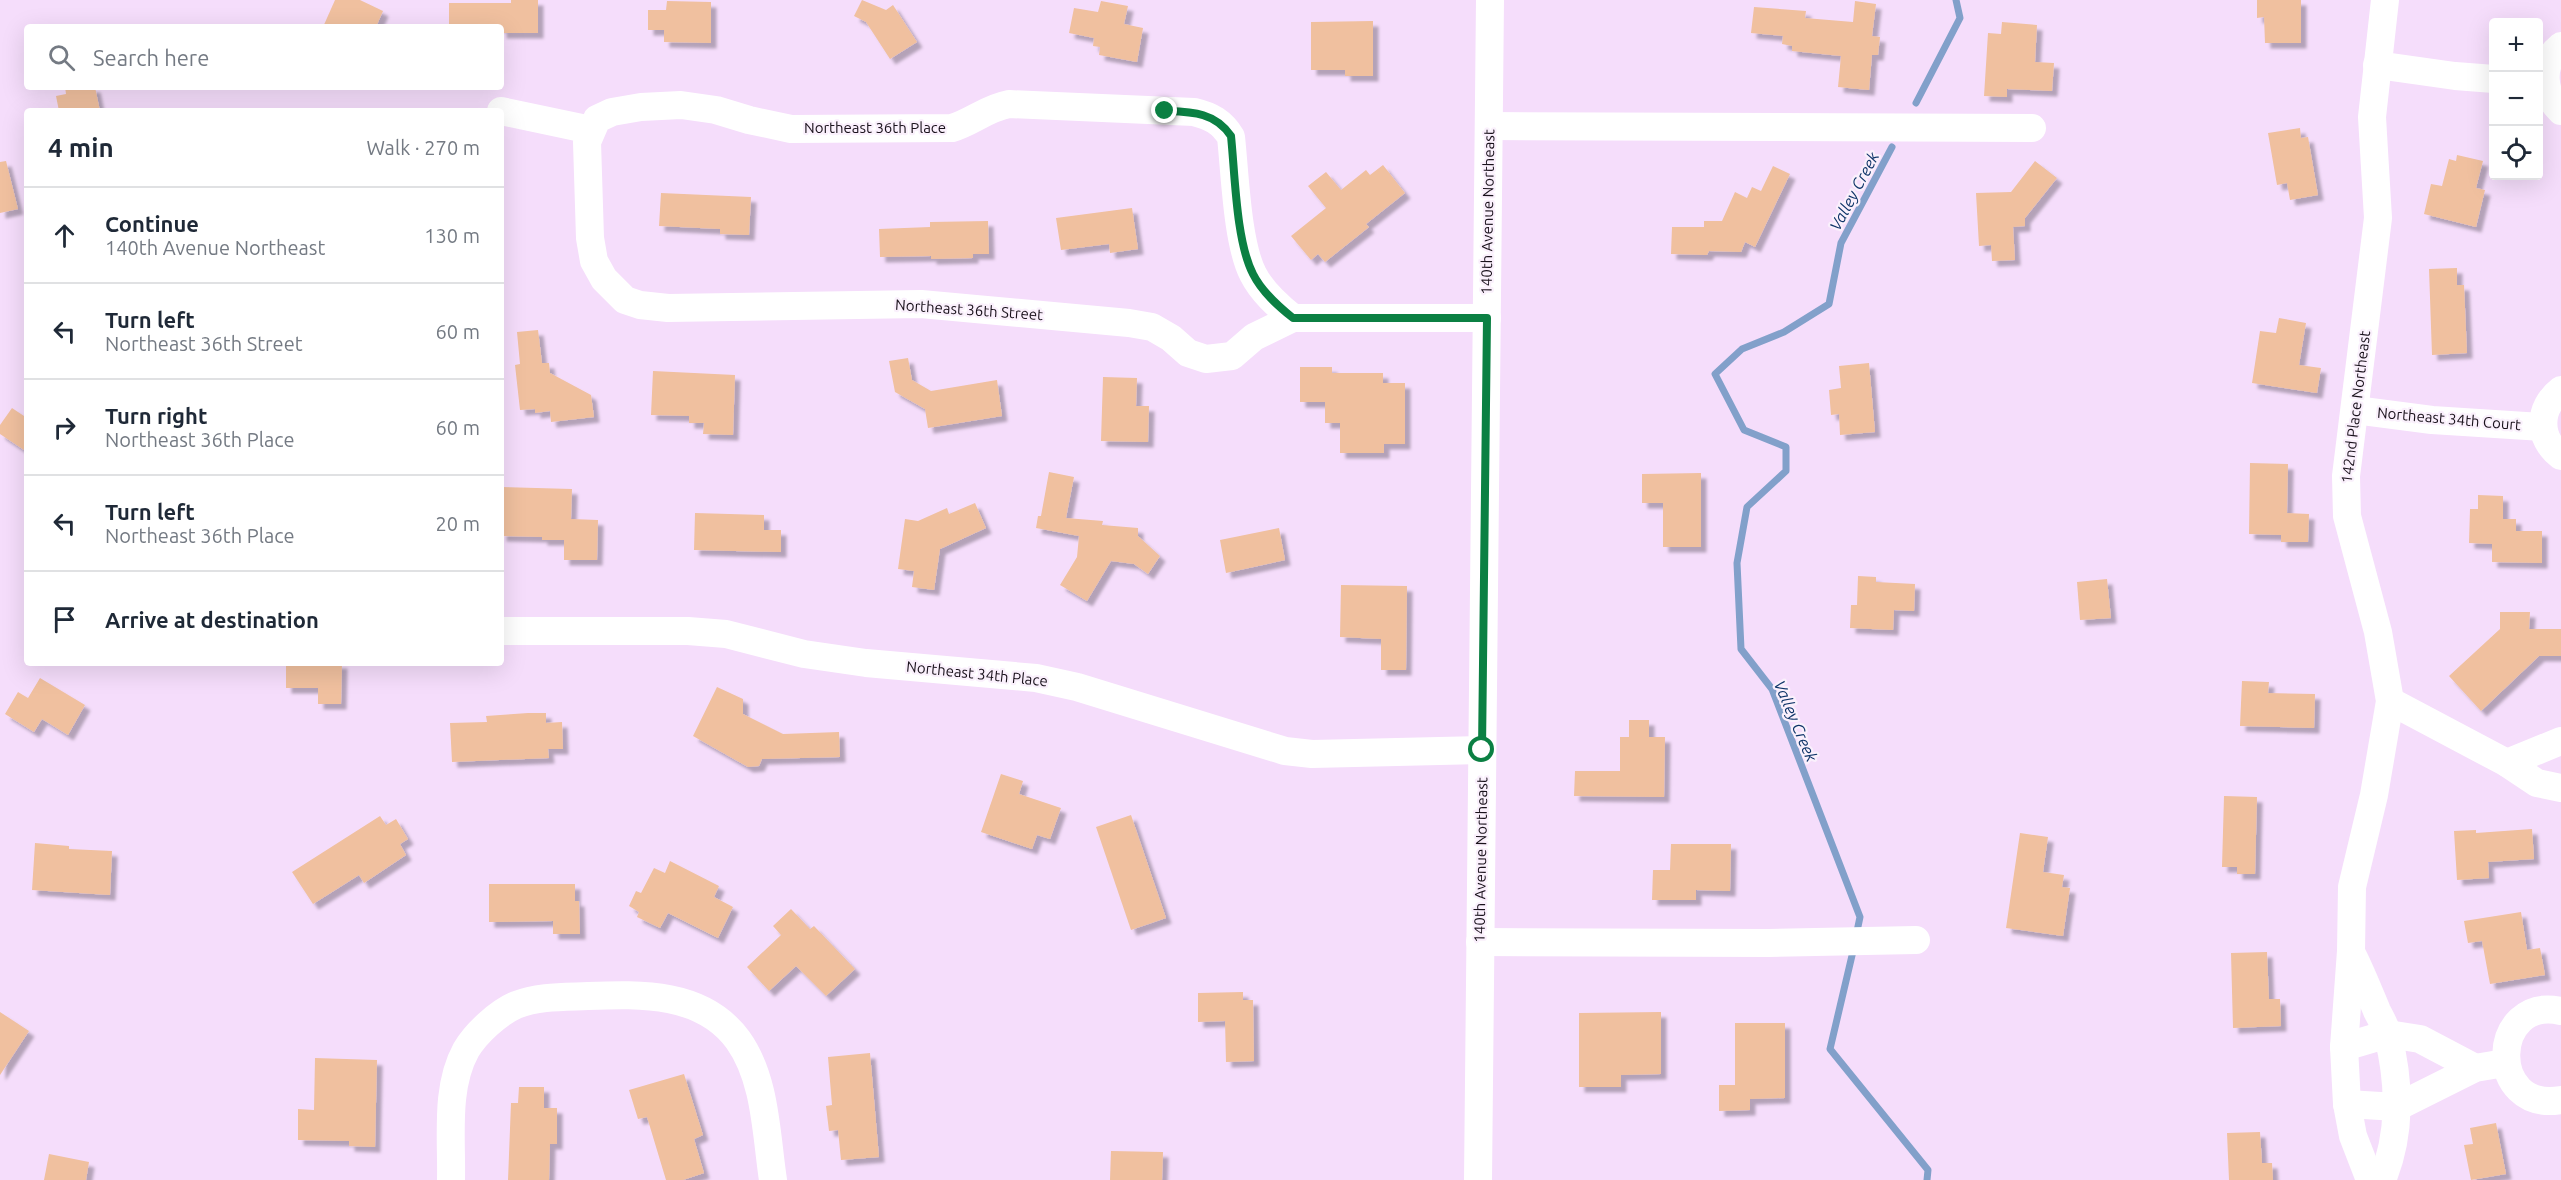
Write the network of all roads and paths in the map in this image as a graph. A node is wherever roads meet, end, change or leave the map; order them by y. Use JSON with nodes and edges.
{"nodes":[{"id":1,"x":1490,"y":0,"type":"edge"},
{"id":2,"x":2385,"y":0,"type":"edge"},
{"id":3,"x":2561,"y":46,"type":"edge"},
{"id":4,"x":2377,"y":65,"type":"junction"},
{"id":5,"x":2543,"y":78,"type":"edge"},
{"id":6,"x":2489,"y":79,"type":"edge"},
{"id":7,"x":2543,"y":84,"type":"edge"},
{"id":8,"x":2561,"y":111,"type":"edge"},
{"id":9,"x":504,"y":112,"type":"edge"},
{"id":10,"x":594,"y":125,"type":"junction"},
{"id":11,"x":1489,"y":126,"type":"junction"},
{"id":12,"x":2032,"y":128,"type":"dead end"},
{"id":13,"x":1293,"y":318,"type":"junction"},
{"id":14,"x":1487,"y":318,"type":"junction"},
{"id":15,"x":2561,"y":390,"type":"edge"},
{"id":16,"x":2355,"y":410,"type":"junction"},
{"id":17,"x":2543,"y":427,"type":"junction"},
{"id":18,"x":2561,"y":456,"type":"edge"},
{"id":19,"x":504,"y":631,"type":"edge"},
{"id":20,"x":2390,"y":701,"type":"junction"},
{"id":21,"x":2561,"y":741,"type":"edge"},
{"id":22,"x":1482,"y":750,"type":"junction"},
{"id":23,"x":2507,"y":763,"type":"junction"},
{"id":24,"x":2561,"y":788,"type":"edge"},
{"id":25,"x":1916,"y":940,"type":"dead end"},
{"id":26,"x":1480,"y":942,"type":"junction"},
{"id":27,"x":2351,"y":951,"type":"junction"},
{"id":28,"x":2561,"y":1011,"type":"edge"},
{"id":29,"x":2388,"y":1034,"type":"junction"},
{"id":30,"x":2344,"y":1047,"type":"junction"},
{"id":31,"x":2505,"y":1063,"type":"junction"},
{"id":32,"x":2475,"y":1068,"type":"junction"},
{"id":33,"x":2561,"y":1100,"type":"edge"},
{"id":34,"x":2347,"y":1104,"type":"junction"},
{"id":35,"x":2397,"y":1107,"type":"junction"},
{"id":36,"x":451,"y":1180,"type":"edge"},
{"id":37,"x":773,"y":1180,"type":"edge"},
{"id":38,"x":1478,"y":1180,"type":"edge"},
{"id":39,"x":2370,"y":1180,"type":"edge"},
{"id":40,"x":2382,"y":1180,"type":"edge"}],
"edges":[{"from":1,"to":11,"type":"street","name":"140th Avenue Northeast"},
{"from":2,"to":4,"type":"street","name":"142nd Place Northeast"},
{"from":3,"to":5,"type":"street"},
{"from":4,"to":6,"type":"street"},
{"from":4,"to":16,"type":"street","name":"142nd Place Northeast"},
{"from":7,"to":8,"type":"street"},
{"from":9,"to":10,"type":"street"},
{"from":10,"to":13,"type":"street","name":"Northeast 36th Place"},
{"from":10,"to":13,"type":"street","name":"Northeast 36th Street"},
{"from":11,"to":12,"type":"street"},
{"from":11,"to":14,"type":"street","name":"140th Avenue Northeast"},
{"from":13,"to":14,"type":"street","name":"Northeast 36th Street"},
{"from":14,"to":22,"type":"street","name":"140th Avenue Northeast"},
{"from":15,"to":17,"type":"street","name":"Northeast 34th Court"},
{"from":16,"to":17,"type":"street","name":"Northeast 34th Court"},
{"from":16,"to":20,"type":"street","name":"142nd Place Northeast"},
{"from":17,"to":18,"type":"street","name":"Northeast 34th Court"},
{"from":19,"to":22,"type":"street","name":"Northeast 34th Place"},
{"from":20,"to":23,"type":"street"},
{"from":20,"to":27,"type":"street","name":"142nd Place Northeast"},
{"from":21,"to":23,"type":"street"},
{"from":22,"to":26,"type":"street","name":"140th Avenue Northeast"},
{"from":23,"to":24,"type":"street"},
{"from":25,"to":26,"type":"street"},
{"from":26,"to":38,"type":"street","name":"140th Avenue Northeast"},
{"from":27,"to":29,"type":"street","name":"142nd Place Northeast"},
{"from":27,"to":30,"type":"street","name":"142nd Place Northeast"},
{"from":28,"to":31,"type":"street"},
{"from":29,"to":30,"type":"street"},
{"from":29,"to":32,"type":"street"},
{"from":29,"to":35,"type":"street","name":"142nd Place Northeast"},
{"from":30,"to":34,"type":"street","name":"142nd Place Northeast"},
{"from":31,"to":32,"type":"street"},
{"from":31,"to":33,"type":"street"},
{"from":32,"to":35,"type":"street"},
{"from":34,"to":35,"type":"street"},
{"from":34,"to":39,"type":"street","name":"142nd Place Northeast"},
{"from":35,"to":40,"type":"street","name":"142nd Place Northeast"},
{"from":36,"to":37,"type":"street"}]}
